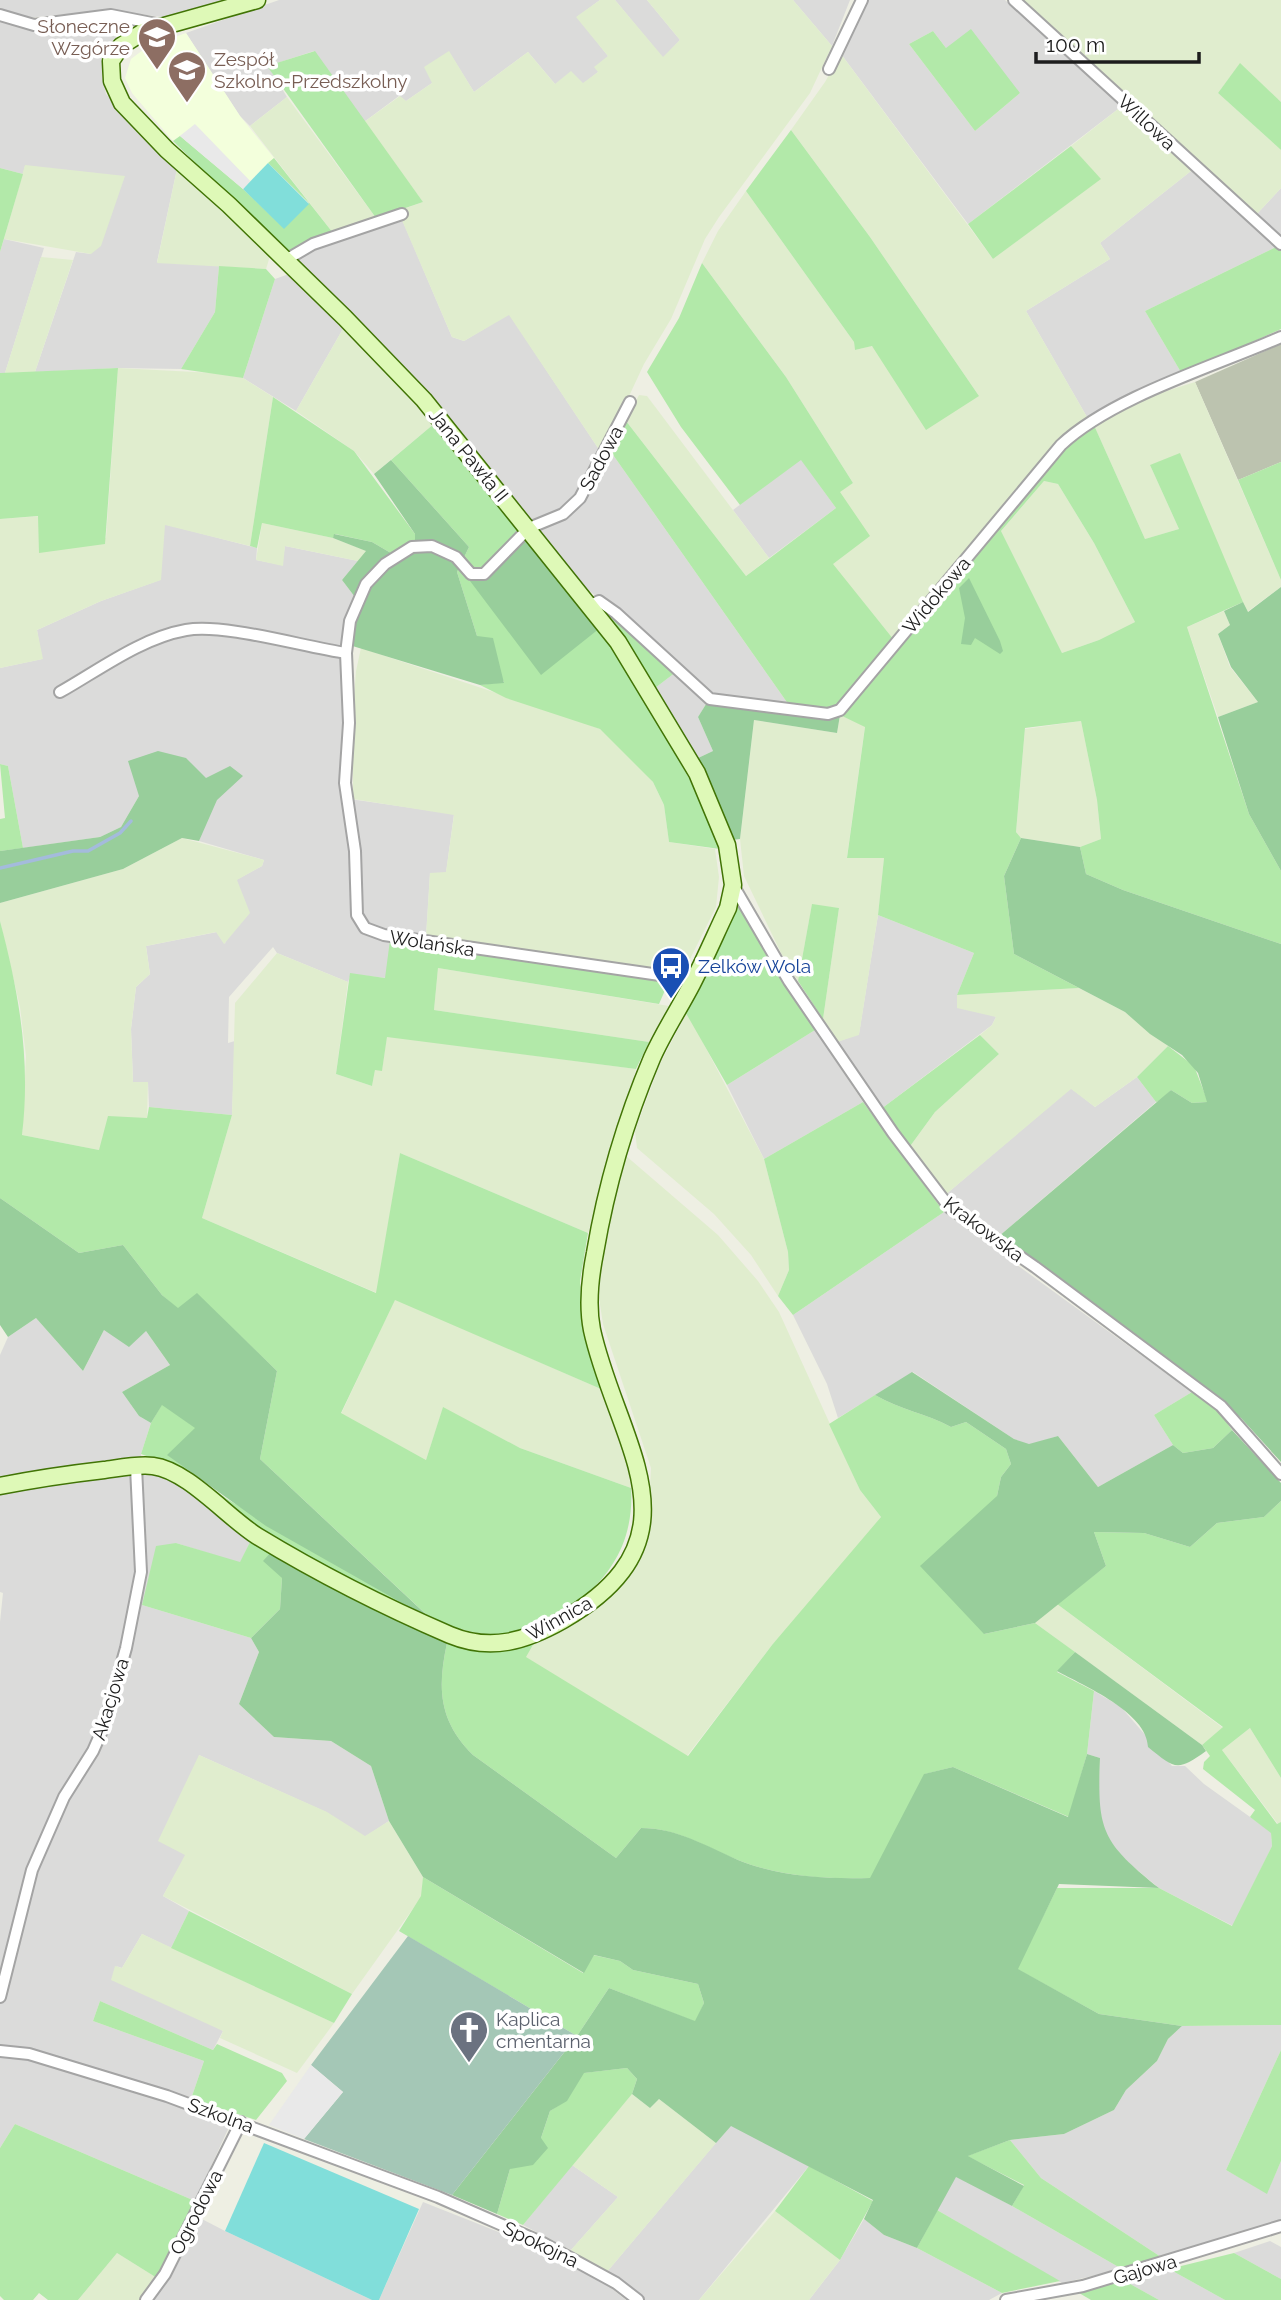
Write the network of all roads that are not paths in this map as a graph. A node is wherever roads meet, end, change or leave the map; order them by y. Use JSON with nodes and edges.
{"nodes":[{"id":1,"x":257,"y":0,"type":"edge"},
{"id":2,"x":862,"y":0,"type":"edge"},
{"id":3,"x":1014,"y":0,"type":"edge"},
{"id":4,"x":0,"y":15,"type":"edge"},
{"id":5,"x":119,"y":16,"type":"junction"},
{"id":6,"x":171,"y":26,"type":"junction"},
{"id":7,"x":131,"y":39,"type":"junction"},
{"id":8,"x":829,"y":69,"type":"dead end"},
{"id":9,"x":402,"y":214,"type":"dead end"},
{"id":10,"x":1281,"y":244,"type":"edge"},
{"id":11,"x":284,"y":261,"type":"junction"},
{"id":12,"x":1281,"y":337,"type":"edge"},
{"id":13,"x":630,"y":402,"type":"dead end"},
{"id":14,"x":529,"y":528,"type":"junction"},
{"id":15,"x":588,"y":606,"type":"junction"},
{"id":16,"x":346,"y":653,"type":"junction"},
{"id":17,"x":60,"y":692,"type":"dead end"},
{"id":18,"x":733,"y":885,"type":"junction"},
{"id":19,"x":694,"y":980,"type":"junction"},
{"id":20,"x":652,"y":1057,"type":"joint"},
{"id":21,"x":135,"y":1467,"type":"junction"},
{"id":22,"x":1281,"y":1474,"type":"edge"},
{"id":23,"x":0,"y":1486,"type":"edge"},
{"id":24,"x":0,"y":1997,"type":"edge"},
{"id":25,"x":0,"y":2051,"type":"edge"},
{"id":26,"x":241,"y":2122,"type":"junction"},
{"id":27,"x":438,"y":2197,"type":"joint"},
{"id":28,"x":1281,"y":2226,"type":"edge"},
{"id":29,"x":146,"y":2300,"type":"edge"},
{"id":30,"x":638,"y":2300,"type":"edge"},
{"id":31,"x":1006,"y":2300,"type":"edge"}],
"edges":[{"from":1,"to":6,"type":"street"},
{"from":2,"to":8,"type":"street"},
{"from":3,"to":10,"type":"street","name":"Willowa"},
{"from":4,"to":5,"type":"street"},
{"from":5,"to":6,"type":"street"},
{"from":5,"to":7,"type":"street"},
{"from":6,"to":7,"type":"street"},
{"from":7,"to":11,"type":"street","name":"Jana Pawła II"},
{"from":9,"to":11,"type":"street"},
{"from":11,"to":14,"type":"street","name":"Jana Pawła II"},
{"from":12,"to":15,"type":"street","name":"Widokowa"},
{"from":13,"to":14,"type":"street","name":"Sadowa"},
{"from":14,"to":15,"type":"street","name":"Jana Pawła II"},
{"from":14,"to":16,"type":"street","name":"Wolańska"},
{"from":15,"to":18,"type":"street","name":"Jana Pawła II"},
{"from":16,"to":17,"type":"street"},
{"from":16,"to":19,"type":"street","name":"Wolańska"},
{"from":18,"to":19,"type":"street","name":"Jana Pawła II"},
{"from":18,"to":22,"type":"street","name":"Krakowska"},
{"from":19,"to":20,"type":"street","name":"Jana Pawła II"},
{"from":20,"to":21,"type":"street","name":"Winnica"},
{"from":21,"to":23,"type":"street","name":"Winnica"},
{"from":21,"to":24,"type":"street","name":"Akacjowa"},
{"from":25,"to":26,"type":"street","name":"Szkolna"},
{"from":26,"to":27,"type":"street","name":"Szkolna"},
{"from":26,"to":29,"type":"street","name":"Ogrodowa"},
{"from":27,"to":30,"type":"street","name":"Spokojna"},
{"from":28,"to":31,"type":"street","name":"Gajowa"}]}
